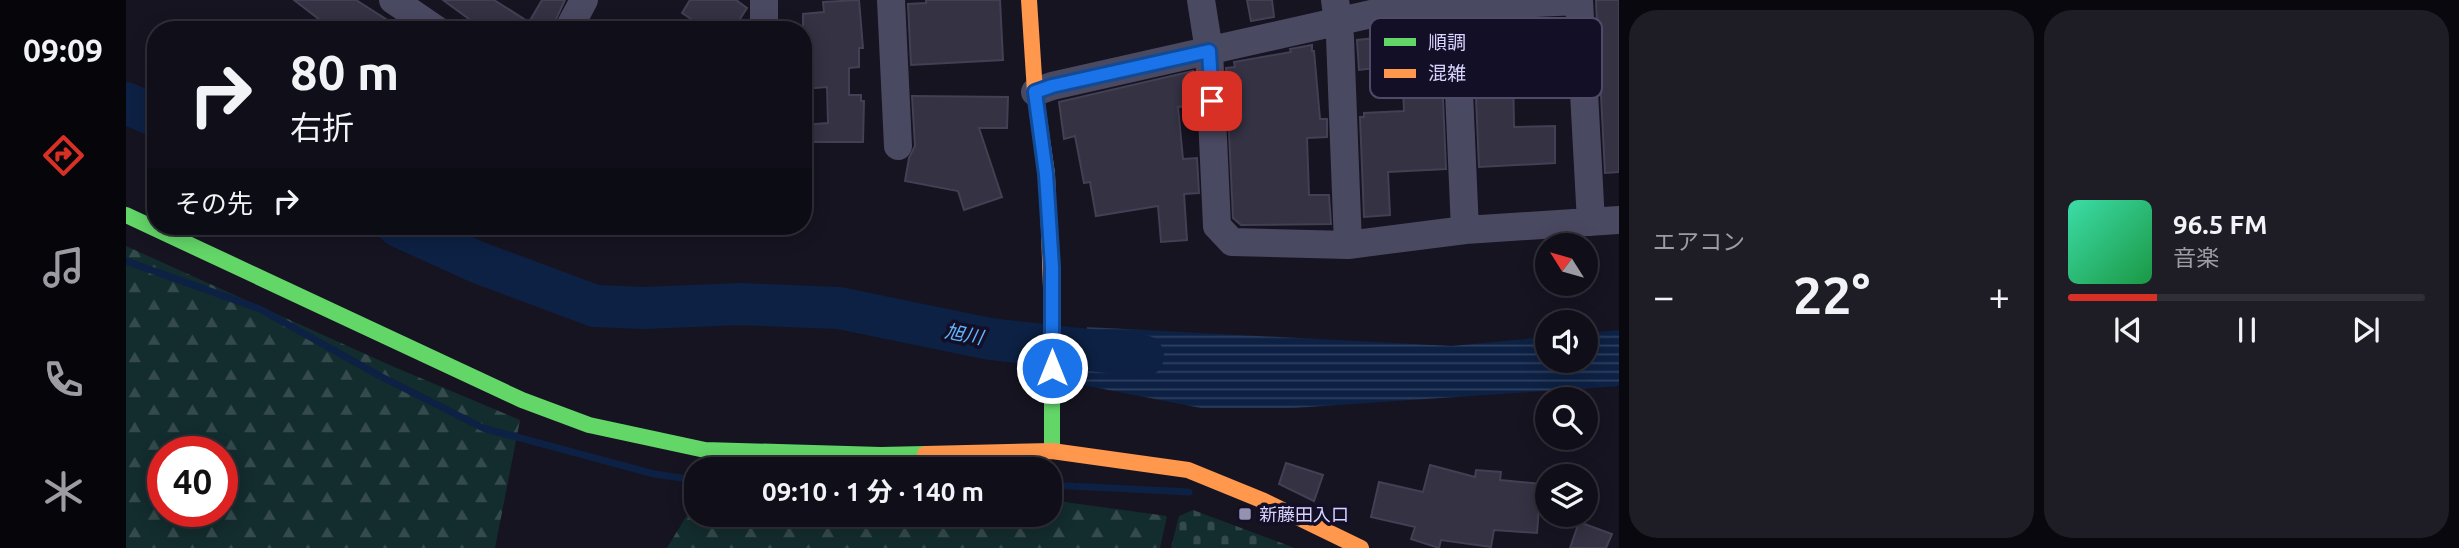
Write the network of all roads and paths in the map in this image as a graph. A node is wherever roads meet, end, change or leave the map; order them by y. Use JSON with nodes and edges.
{"nodes":[{"id":1,"x":393,"y":0,"type":"edge"},
{"id":2,"x":584,"y":0,"type":"edge"},
{"id":3,"x":764,"y":0,"type":"edge"},
{"id":4,"x":891,"y":0,"type":"edge"},
{"id":5,"x":1029,"y":0,"type":"edge"},
{"id":6,"x":1201,"y":0,"type":"edge"},
{"id":7,"x":1579,"y":1,"type":"edge"},
{"id":8,"x":1455,"y":4,"type":"edge"},
{"id":9,"x":1336,"y":12,"type":"edge"},
{"id":10,"x":424,"y":21,"type":"edge"},
{"id":11,"x":573,"y":21,"type":"edge"},
{"id":12,"x":764,"y":21,"type":"edge"},
{"id":13,"x":1209,"y":51,"type":"junction"},
{"id":14,"x":1035,"y":92,"type":"junction"},
{"id":15,"x":1459,"y":98,"type":"edge"},
{"id":16,"x":1584,"y":98,"type":"edge"},
{"id":17,"x":898,"y":146,"type":"dead end"},
{"id":18,"x":126,"y":215,"type":"edge"},
{"id":19,"x":1619,"y":220,"type":"edge"},
{"id":20,"x":1591,"y":222,"type":"junction"},
{"id":21,"x":147,"y":225,"type":"edge"},
{"id":22,"x":1465,"y":230,"type":"junction"},
{"id":23,"x":169,"y":235,"type":"edge"},
{"id":24,"x":1348,"y":245,"type":"junction"},
{"id":25,"x":1052,"y":451,"type":"junction"},
{"id":26,"x":1361,"y":548,"type":"edge"}],
"edges":[{"from":1,"to":10,"type":"street"},
{"from":2,"to":11,"type":"street"},
{"from":3,"to":12,"type":"street"},
{"from":4,"to":17,"type":"street"},
{"from":5,"to":14,"type":"street"},
{"from":6,"to":13,"type":"street"},
{"from":7,"to":8,"type":"street"},
{"from":8,"to":9,"type":"street"},
{"from":9,"to":13,"type":"street"},
{"from":9,"to":24,"type":"street"},
{"from":13,"to":14,"type":"street"},
{"from":13,"to":24,"type":"street"},
{"from":14,"to":25,"type":"street"},
{"from":15,"to":22,"type":"street"},
{"from":16,"to":20,"type":"street"},
{"from":18,"to":21,"type":"street"},
{"from":19,"to":20,"type":"street"},
{"from":20,"to":22,"type":"street"},
{"from":22,"to":24,"type":"street"},
{"from":23,"to":25,"type":"street"},
{"from":25,"to":26,"type":"street"}]}
